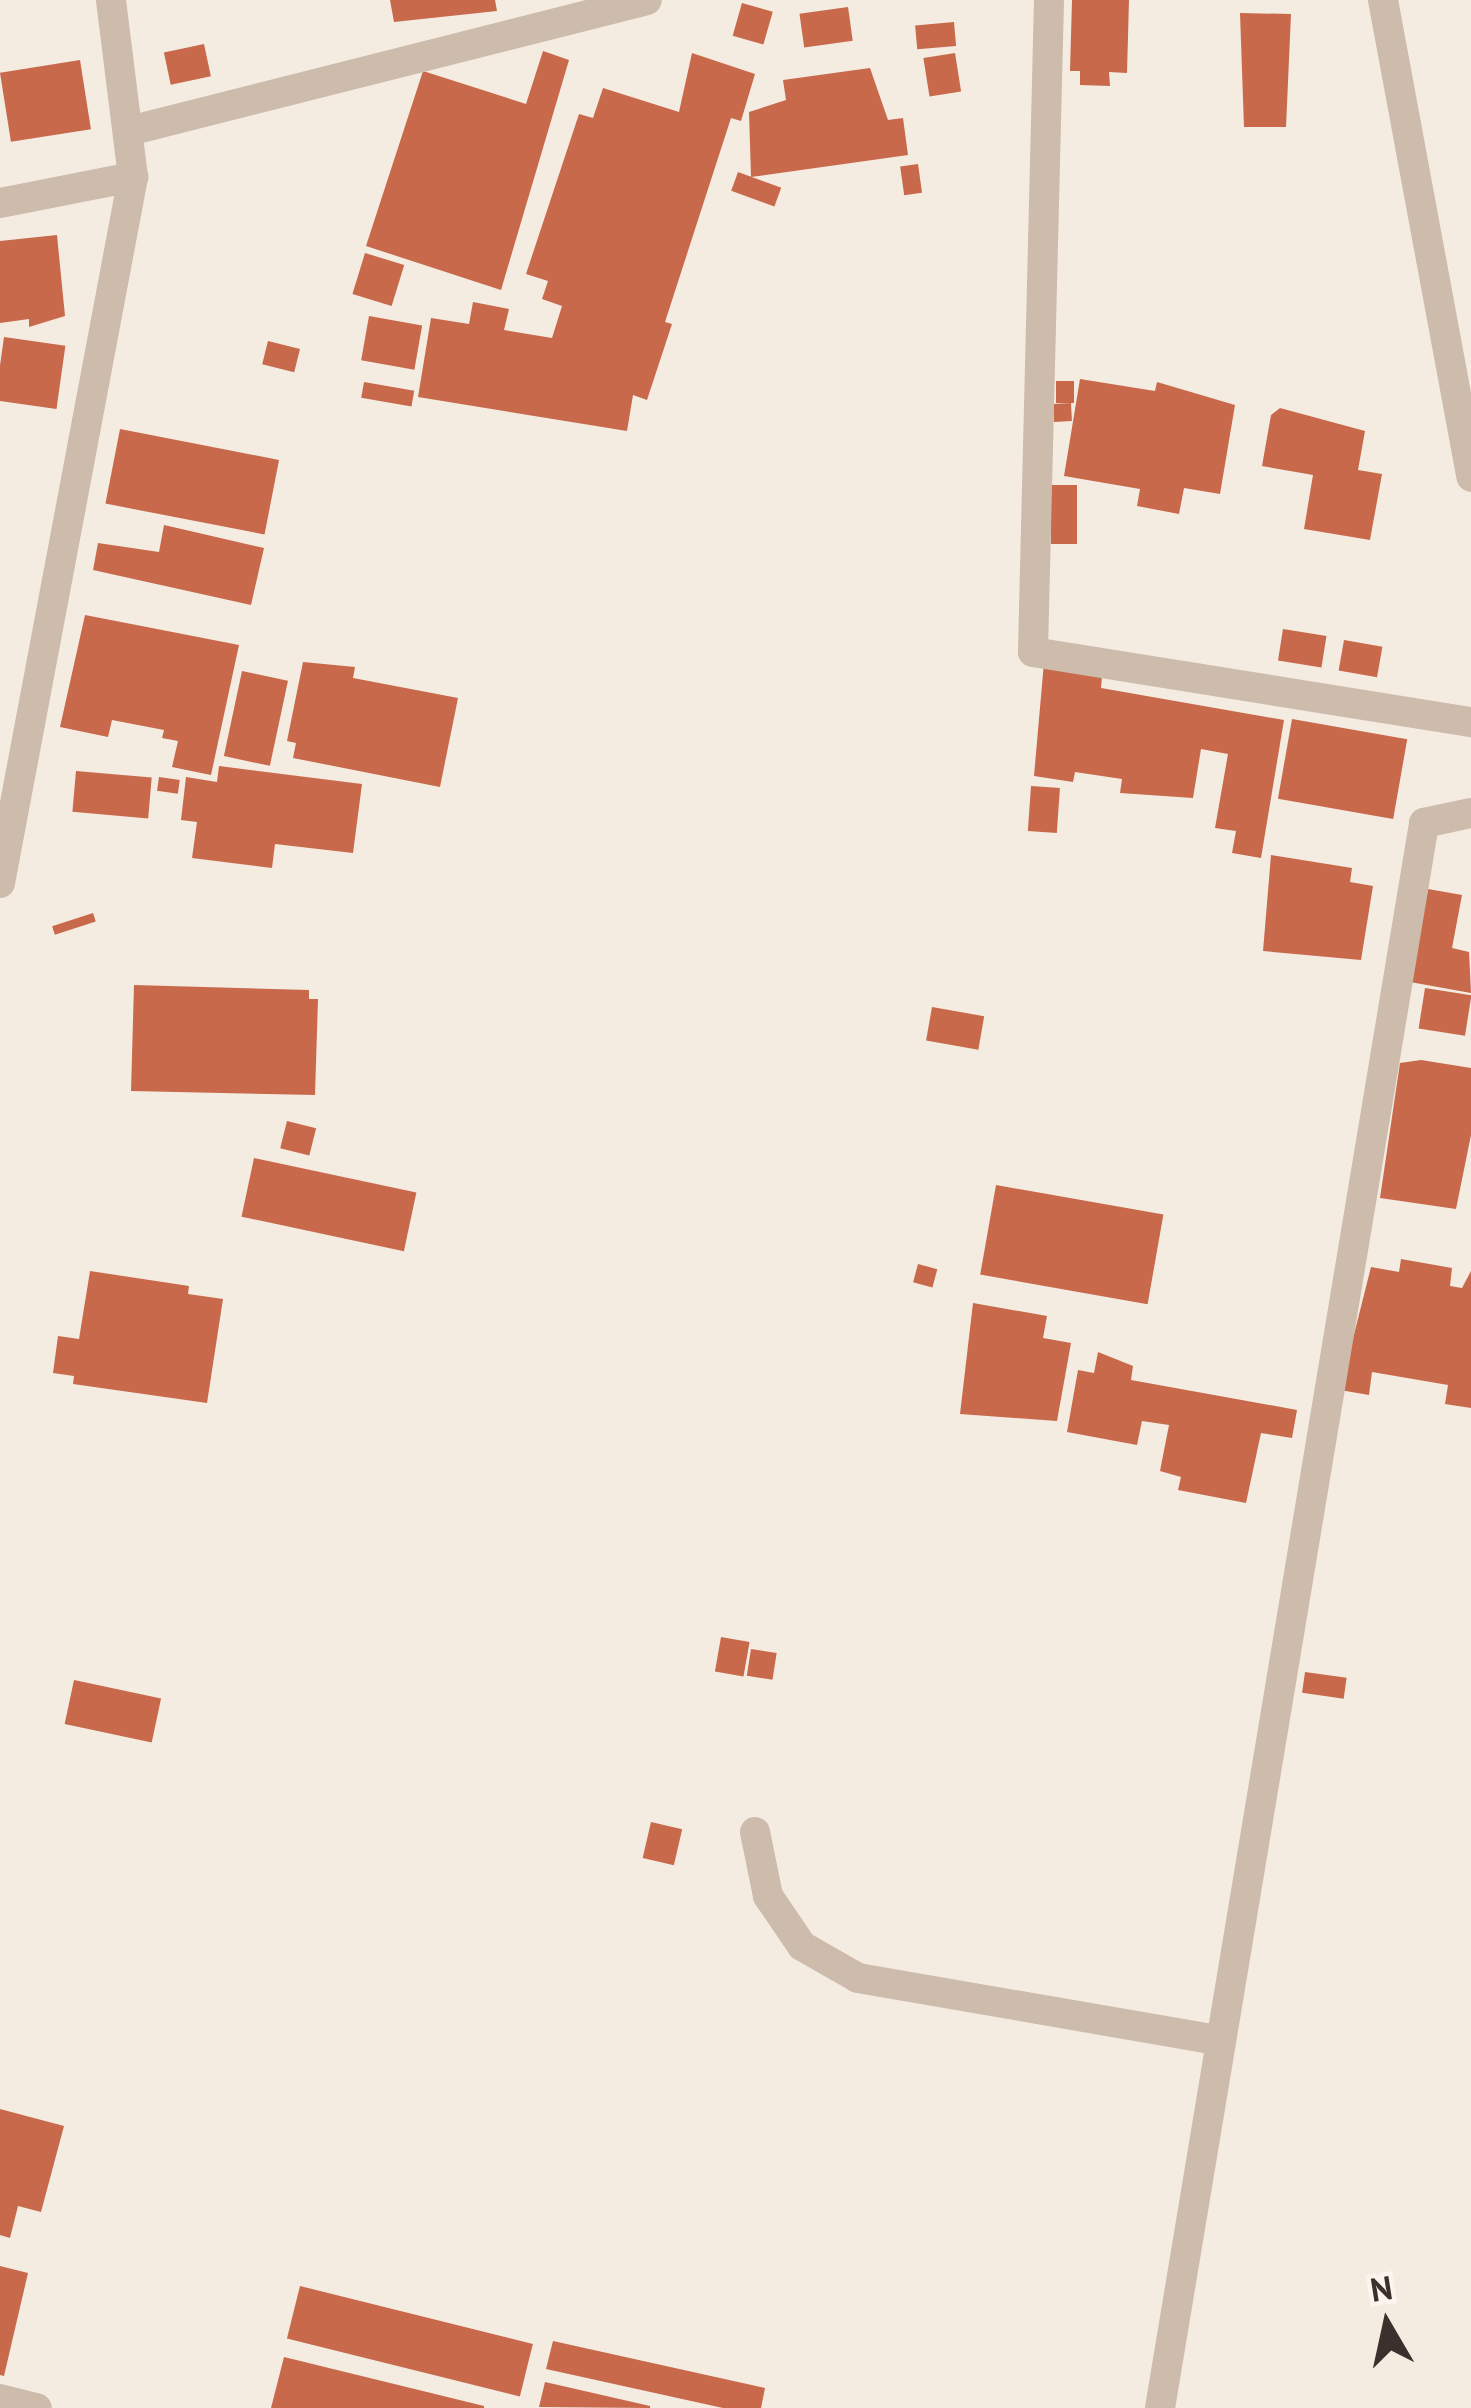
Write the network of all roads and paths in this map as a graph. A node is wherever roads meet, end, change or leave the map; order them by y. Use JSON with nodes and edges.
{"nodes":[{"id":1,"x":111,"y":0,"type":"edge"},
{"id":2,"x":646,"y":0,"type":"edge"},
{"id":3,"x":1049,"y":0,"type":"edge"},
{"id":4,"x":1384,"y":0,"type":"edge"},
{"id":5,"x":128,"y":131,"type":"junction"},
{"id":6,"x":133,"y":177,"type":"junction"},
{"id":7,"x":0,"y":203,"type":"edge"},
{"id":8,"x":1471,"y":477,"type":"edge"},
{"id":9,"x":1471,"y":722,"type":"edge"},
{"id":10,"x":1471,"y":813,"type":"edge"},
{"id":11,"x":0,"y":883,"type":"edge"},
{"id":12,"x":754,"y":1832,"type":"dead end"},
{"id":13,"x":1221,"y":2042,"type":"junction"},
{"id":14,"x":0,"y":2398,"type":"edge"},
{"id":15,"x":37,"y":2408,"type":"edge"},
{"id":16,"x":1160,"y":2408,"type":"edge"}],
"edges":[{"from":1,"to":5,"type":"street"},
{"from":2,"to":5,"type":"street"},
{"from":3,"to":9,"type":"street"},
{"from":4,"to":8,"type":"street"},
{"from":5,"to":6,"type":"street"},
{"from":6,"to":7,"type":"street"},
{"from":6,"to":11,"type":"street"},
{"from":10,"to":13,"type":"street"},
{"from":12,"to":13,"type":"street"},
{"from":13,"to":16,"type":"street"},
{"from":14,"to":15,"type":"street"}]}
